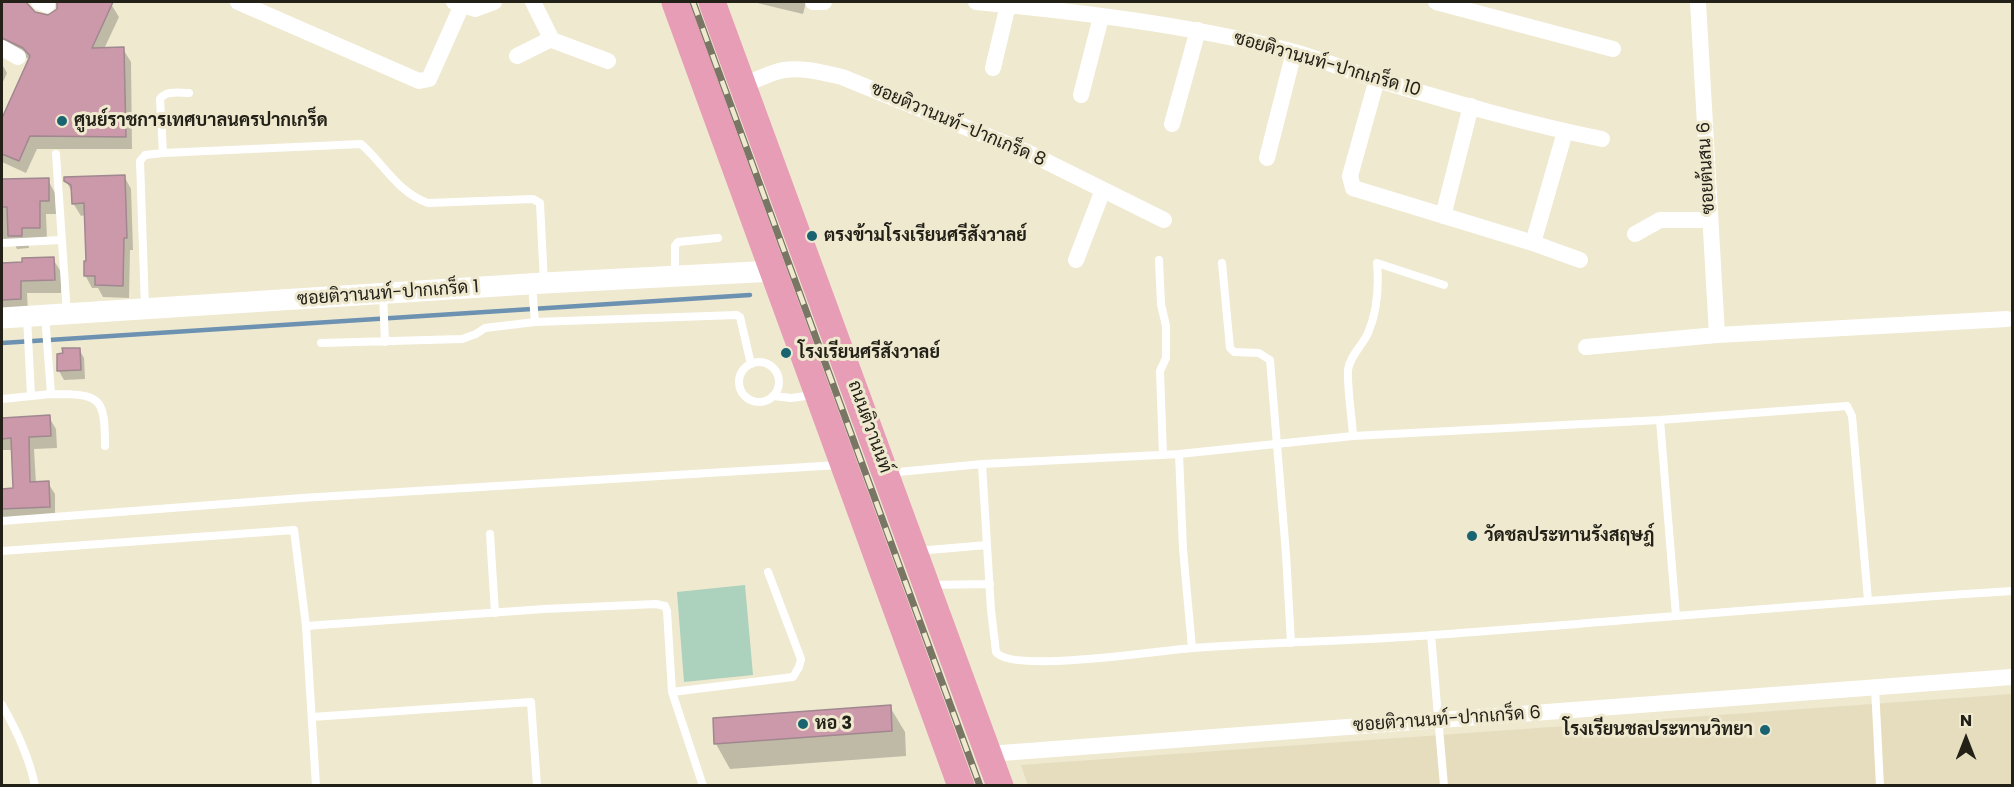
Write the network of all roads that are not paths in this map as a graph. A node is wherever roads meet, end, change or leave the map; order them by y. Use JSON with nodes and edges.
{"nodes":[{"id":1,"x":238,"y":2,"type":"edge"},
{"id":2,"x":494,"y":2,"type":"edge"},
{"id":3,"x":533,"y":2,"type":"edge"},
{"id":4,"x":675,"y":2,"type":"edge"},
{"id":5,"x":712,"y":2,"type":"edge"},
{"id":6,"x":813,"y":2,"type":"edge"},
{"id":7,"x":824,"y":2,"type":"edge"},
{"id":8,"x":976,"y":2,"type":"edge"},
{"id":9,"x":1436,"y":2,"type":"edge"},
{"id":10,"x":1698,"y":2,"type":"edge"},
{"id":11,"x":458,"y":3,"type":"edge"},
{"id":12,"x":1008,"y":5,"type":"junction"},
{"id":13,"x":1101,"y":17,"type":"junction"},
{"id":14,"x":1198,"y":30,"type":"junction"},
{"id":15,"x":550,"y":39,"type":"junction"},
{"id":16,"x":2,"y":48,"type":"edge"},
{"id":17,"x":1613,"y":49,"type":"dead end"},
{"id":18,"x":1294,"y":52,"type":"junction"},
{"id":19,"x":517,"y":56,"type":"dead end"},
{"id":20,"x":18,"y":57,"type":"dead end"},
{"id":21,"x":608,"y":61,"type":"dead end"},
{"id":22,"x":993,"y":68,"type":"dead end"},
{"id":23,"x":1377,"y":79,"type":"junction"},
{"id":24,"x":744,"y":85,"type":"junction"},
{"id":25,"x":189,"y":93,"type":"dead end"},
{"id":26,"x":1081,"y":95,"type":"dead end"},
{"id":27,"x":1471,"y":106,"type":"junction"},
{"id":28,"x":1172,"y":124,"type":"dead end"},
{"id":29,"x":1564,"y":132,"type":"junction"},
{"id":30,"x":1602,"y":140,"type":"dead end"},
{"id":31,"x":163,"y":153,"type":"junction"},
{"id":32,"x":56,"y":154,"type":"dead end"},
{"id":33,"x":1267,"y":158,"type":"dead end"},
{"id":34,"x":1103,"y":190,"type":"junction"},
{"id":35,"x":1443,"y":216,"type":"junction"},
{"id":36,"x":1164,"y":220,"type":"dead end"},
{"id":37,"x":1710,"y":220,"type":"junction"},
{"id":38,"x":1635,"y":234,"type":"dead end"},
{"id":39,"x":718,"y":238,"type":"dead end"},
{"id":40,"x":61,"y":240,"type":"junction"},
{"id":41,"x":2,"y":243,"type":"edge"},
{"id":42,"x":1533,"y":243,"type":"junction"},
{"id":43,"x":1076,"y":260,"type":"dead end"},
{"id":44,"x":1159,"y":261,"type":"dead end"},
{"id":45,"x":1580,"y":261,"type":"dead end"},
{"id":46,"x":1222,"y":263,"type":"dead end"},
{"id":47,"x":775,"y":271,"type":"junction"},
{"id":48,"x":675,"y":275,"type":"junction"},
{"id":49,"x":538,"y":284,"type":"junction"},
{"id":50,"x":1444,"y":285,"type":"dead end"},
{"id":51,"x":383,"y":293,"type":"junction"},
{"id":52,"x":145,"y":310,"type":"junction"},
{"id":53,"x":67,"y":314,"type":"junction"},
{"id":54,"x":36,"y":316,"type":"junction"},
{"id":55,"x":2,"y":318,"type":"edge"},
{"id":56,"x":2007,"y":319,"type":"dead end"},
{"id":57,"x":535,"y":322,"type":"junction"},
{"id":58,"x":1717,"y":335,"type":"junction"},
{"id":59,"x":385,"y":342,"type":"junction"},
{"id":60,"x":321,"y":343,"type":"dead end"},
{"id":61,"x":1586,"y":347,"type":"dead end"},
{"id":62,"x":751,"y":364,"type":"junction"},
{"id":63,"x":51,"y":394,"type":"junction"},
{"id":64,"x":819,"y":394,"type":"junction"},
{"id":65,"x":31,"y":396,"type":"junction"},
{"id":66,"x":773,"y":396,"type":"junction"},
{"id":67,"x":2,"y":399,"type":"edge"},
{"id":68,"x":1660,"y":420,"type":"junction"},
{"id":69,"x":1353,"y":436,"type":"junction"},
{"id":70,"x":1276,"y":444,"type":"junction"},
{"id":71,"x":105,"y":446,"type":"dead end"},
{"id":72,"x":1179,"y":454,"type":"junction"},
{"id":73,"x":1163,"y":455,"type":"junction"},
{"id":74,"x":982,"y":464,"type":"junction"},
{"id":75,"x":847,"y":472,"type":"junction"},
{"id":76,"x":886,"y":473,"type":"junction"},
{"id":77,"x":2,"y":521,"type":"edge"},
{"id":78,"x":490,"y":534,"type":"dead end"},
{"id":79,"x":987,"y":545,"type":"junction"},
{"id":80,"x":2,"y":551,"type":"edge"},
{"id":81,"x":914,"y":551,"type":"junction"},
{"id":82,"x":768,"y":572,"type":"dead end"},
{"id":83,"x":990,"y":584,"type":"junction"},
{"id":84,"x":926,"y":585,"type":"junction"},
{"id":85,"x":2013,"y":591,"type":"edge"},
{"id":86,"x":1868,"y":600,"type":"junction"},
{"id":87,"x":495,"y":613,"type":"junction"},
{"id":88,"x":1677,"y":616,"type":"junction"},
{"id":89,"x":306,"y":626,"type":"junction"},
{"id":90,"x":1431,"y":635,"type":"junction"},
{"id":91,"x":1291,"y":643,"type":"junction"},
{"id":92,"x":1192,"y":648,"type":"junction"},
{"id":93,"x":960,"y":676,"type":"junction"},
{"id":94,"x":2013,"y":677,"type":"edge"},
{"id":95,"x":1875,"y":687,"type":"junction"},
{"id":96,"x":926,"y":688,"type":"junction"},
{"id":97,"x":672,"y":692,"type":"junction"},
{"id":98,"x":2,"y":705,"type":"edge"},
{"id":99,"x":1439,"y":713,"type":"junction"},
{"id":100,"x":312,"y":717,"type":"junction"},
{"id":101,"x":988,"y":754,"type":"junction"},
{"id":102,"x":34,"y":786,"type":"edge"},
{"id":103,"x":316,"y":786,"type":"edge"},
{"id":104,"x":537,"y":786,"type":"edge"},
{"id":105,"x":703,"y":786,"type":"edge"},
{"id":106,"x":961,"y":786,"type":"edge"},
{"id":107,"x":1000,"y":786,"type":"edge"},
{"id":108,"x":1444,"y":786,"type":"edge"},
{"id":109,"x":1880,"y":786,"type":"edge"}],
"edges":[{"from":1,"to":11,"type":"street"},
{"from":2,"to":11,"type":"street"},
{"from":3,"to":15,"type":"street"},
{"from":4,"to":47,"type":"main road","name":"ถนนติวานนท์"},
{"from":5,"to":24,"type":"main road","name":"ถนนติวานนท์"},
{"from":6,"to":7,"type":"street"},
{"from":8,"to":12,"type":"street","name":"ซอยติวานนท์-ปากเกร็ด 10"},
{"from":9,"to":17,"type":"street"},
{"from":10,"to":37,"type":"street","name":"ซอยต้นสน 6"},
{"from":12,"to":13,"type":"street","name":"ซอยติวานนท์-ปากเกร็ด 10"},
{"from":12,"to":22,"type":"street"},
{"from":13,"to":14,"type":"street","name":"ซอยติวานนท์-ปากเกร็ด 10"},
{"from":13,"to":26,"type":"street"},
{"from":14,"to":18,"type":"street","name":"ซอยติวานนท์-ปากเกร็ด 10"},
{"from":14,"to":28,"type":"street"},
{"from":15,"to":19,"type":"street"},
{"from":15,"to":21,"type":"street"},
{"from":16,"to":20,"type":"street"},
{"from":18,"to":23,"type":"street","name":"ซอยติวานนท์-ปากเกร็ด 10"},
{"from":18,"to":33,"type":"street"},
{"from":23,"to":27,"type":"street","name":"ซอยติวานนท์-ปากเกร็ด 10"},
{"from":23,"to":35,"type":"street"},
{"from":24,"to":34,"type":"street","name":"ซอยติวานนท์-ปากเกร็ด 8"},
{"from":24,"to":76,"type":"main road","name":"ถนนติวานนท์"},
{"from":25,"to":31,"type":"lane"},
{"from":27,"to":29,"type":"street","name":"ซอยติวานนท์-ปากเกร็ด 10"},
{"from":27,"to":35,"type":"street"},
{"from":29,"to":30,"type":"street","name":"ซอยติวานนท์-ปากเกร็ด 10"},
{"from":29,"to":42,"type":"street"},
{"from":31,"to":49,"type":"lane"},
{"from":31,"to":52,"type":"lane"},
{"from":32,"to":40,"type":"lane"},
{"from":34,"to":36,"type":"street","name":"ซอยติวานนท์-ปากเกร็ด 8"},
{"from":34,"to":43,"type":"street"},
{"from":35,"to":42,"type":"street"},
{"from":37,"to":38,"type":"street"},
{"from":37,"to":58,"type":"street","name":"ซอยต้นสน 6"},
{"from":39,"to":48,"type":"lane"},
{"from":40,"to":41,"type":"lane"},
{"from":40,"to":53,"type":"lane"},
{"from":42,"to":45,"type":"street"},
{"from":44,"to":73,"type":"lane"},
{"from":46,"to":70,"type":"lane"},
{"from":47,"to":48,"type":"street","name":"ซอยติวานนท์-ปากเกร็ด 1"},
{"from":47,"to":64,"type":"main road","name":"ถนนติวานนท์"},
{"from":48,"to":49,"type":"street","name":"ซอยติวานนท์-ปากเกร็ด 1"},
{"from":49,"to":51,"type":"street","name":"ซอยติวานนท์-ปากเกร็ด 1"},
{"from":49,"to":57,"type":"lane"},
{"from":50,"to":69,"type":"lane"},
{"from":51,"to":52,"type":"street","name":"ซอยติวานนท์-ปากเกร็ด 1"},
{"from":51,"to":59,"type":"lane"},
{"from":52,"to":53,"type":"street","name":"ซอยติวานนท์-ปากเกร็ด 1"},
{"from":53,"to":54,"type":"street","name":"ซอยติวานนท์-ปากเกร็ด 1"},
{"from":54,"to":55,"type":"street","name":"ซอยติวานนท์-ปากเกร็ด 1"},
{"from":54,"to":63,"type":"lane"},
{"from":54,"to":65,"type":"lane"},
{"from":56,"to":58,"type":"street"},
{"from":57,"to":59,"type":"lane"},
{"from":57,"to":62,"type":"lane"},
{"from":58,"to":61,"type":"street"},
{"from":59,"to":60,"type":"lane"},
{"from":62,"to":66,"type":"lane"},
{"from":62,"to":66,"type":"lane"},
{"from":63,"to":65,"type":"lane"},
{"from":63,"to":71,"type":"lane"},
{"from":64,"to":66,"type":"lane"},
{"from":64,"to":75,"type":"main road","name":"ถนนติวานนท์"},
{"from":65,"to":67,"type":"lane"},
{"from":68,"to":69,"type":"lane"},
{"from":68,"to":86,"type":"lane"},
{"from":68,"to":88,"type":"lane"},
{"from":69,"to":70,"type":"lane"},
{"from":70,"to":72,"type":"lane"},
{"from":70,"to":91,"type":"lane"},
{"from":72,"to":73,"type":"lane"},
{"from":72,"to":92,"type":"lane"},
{"from":73,"to":74,"type":"lane"},
{"from":74,"to":76,"type":"lane"},
{"from":74,"to":79,"type":"lane"},
{"from":75,"to":76,"type":"main road"},
{"from":75,"to":77,"type":"lane"},
{"from":75,"to":96,"type":"main road","name":"ถนนติวานนท์"},
{"from":76,"to":81,"type":"main road","name":"ถนนติวานนท์"},
{"from":78,"to":87,"type":"lane"},
{"from":79,"to":81,"type":"lane"},
{"from":79,"to":83,"type":"lane"},
{"from":80,"to":89,"type":"lane"},
{"from":81,"to":84,"type":"main road","name":"ถนนติวานนท์"},
{"from":82,"to":97,"type":"lane"},
{"from":83,"to":84,"type":"lane"},
{"from":83,"to":92,"type":"lane"},
{"from":84,"to":93,"type":"main road","name":"ถนนติวานนท์"},
{"from":85,"to":86,"type":"lane"},
{"from":86,"to":88,"type":"lane"},
{"from":87,"to":89,"type":"lane"},
{"from":87,"to":97,"type":"lane"},
{"from":88,"to":90,"type":"lane"},
{"from":89,"to":100,"type":"lane"},
{"from":90,"to":91,"type":"lane"},
{"from":90,"to":99,"type":"lane"},
{"from":91,"to":92,"type":"lane"},
{"from":93,"to":96,"type":"main road"},
{"from":93,"to":101,"type":"main road","name":"ถนนติวานนท์"},
{"from":94,"to":95,"type":"street","name":"ซอยติวานนท์-ปากเกร็ด 6"},
{"from":95,"to":99,"type":"street","name":"ซอยติวานนท์-ปากเกร็ด 6"},
{"from":95,"to":109,"type":"lane"},
{"from":96,"to":106,"type":"main road","name":"ถนนติวานนท์"},
{"from":97,"to":105,"type":"lane"},
{"from":98,"to":102,"type":"lane"},
{"from":99,"to":101,"type":"street","name":"ซอยติวานนท์-ปากเกร็ด 6"},
{"from":99,"to":108,"type":"lane"},
{"from":100,"to":103,"type":"lane"},
{"from":100,"to":104,"type":"lane"},
{"from":101,"to":107,"type":"main road","name":"ถนนติวานนท์"}]}
